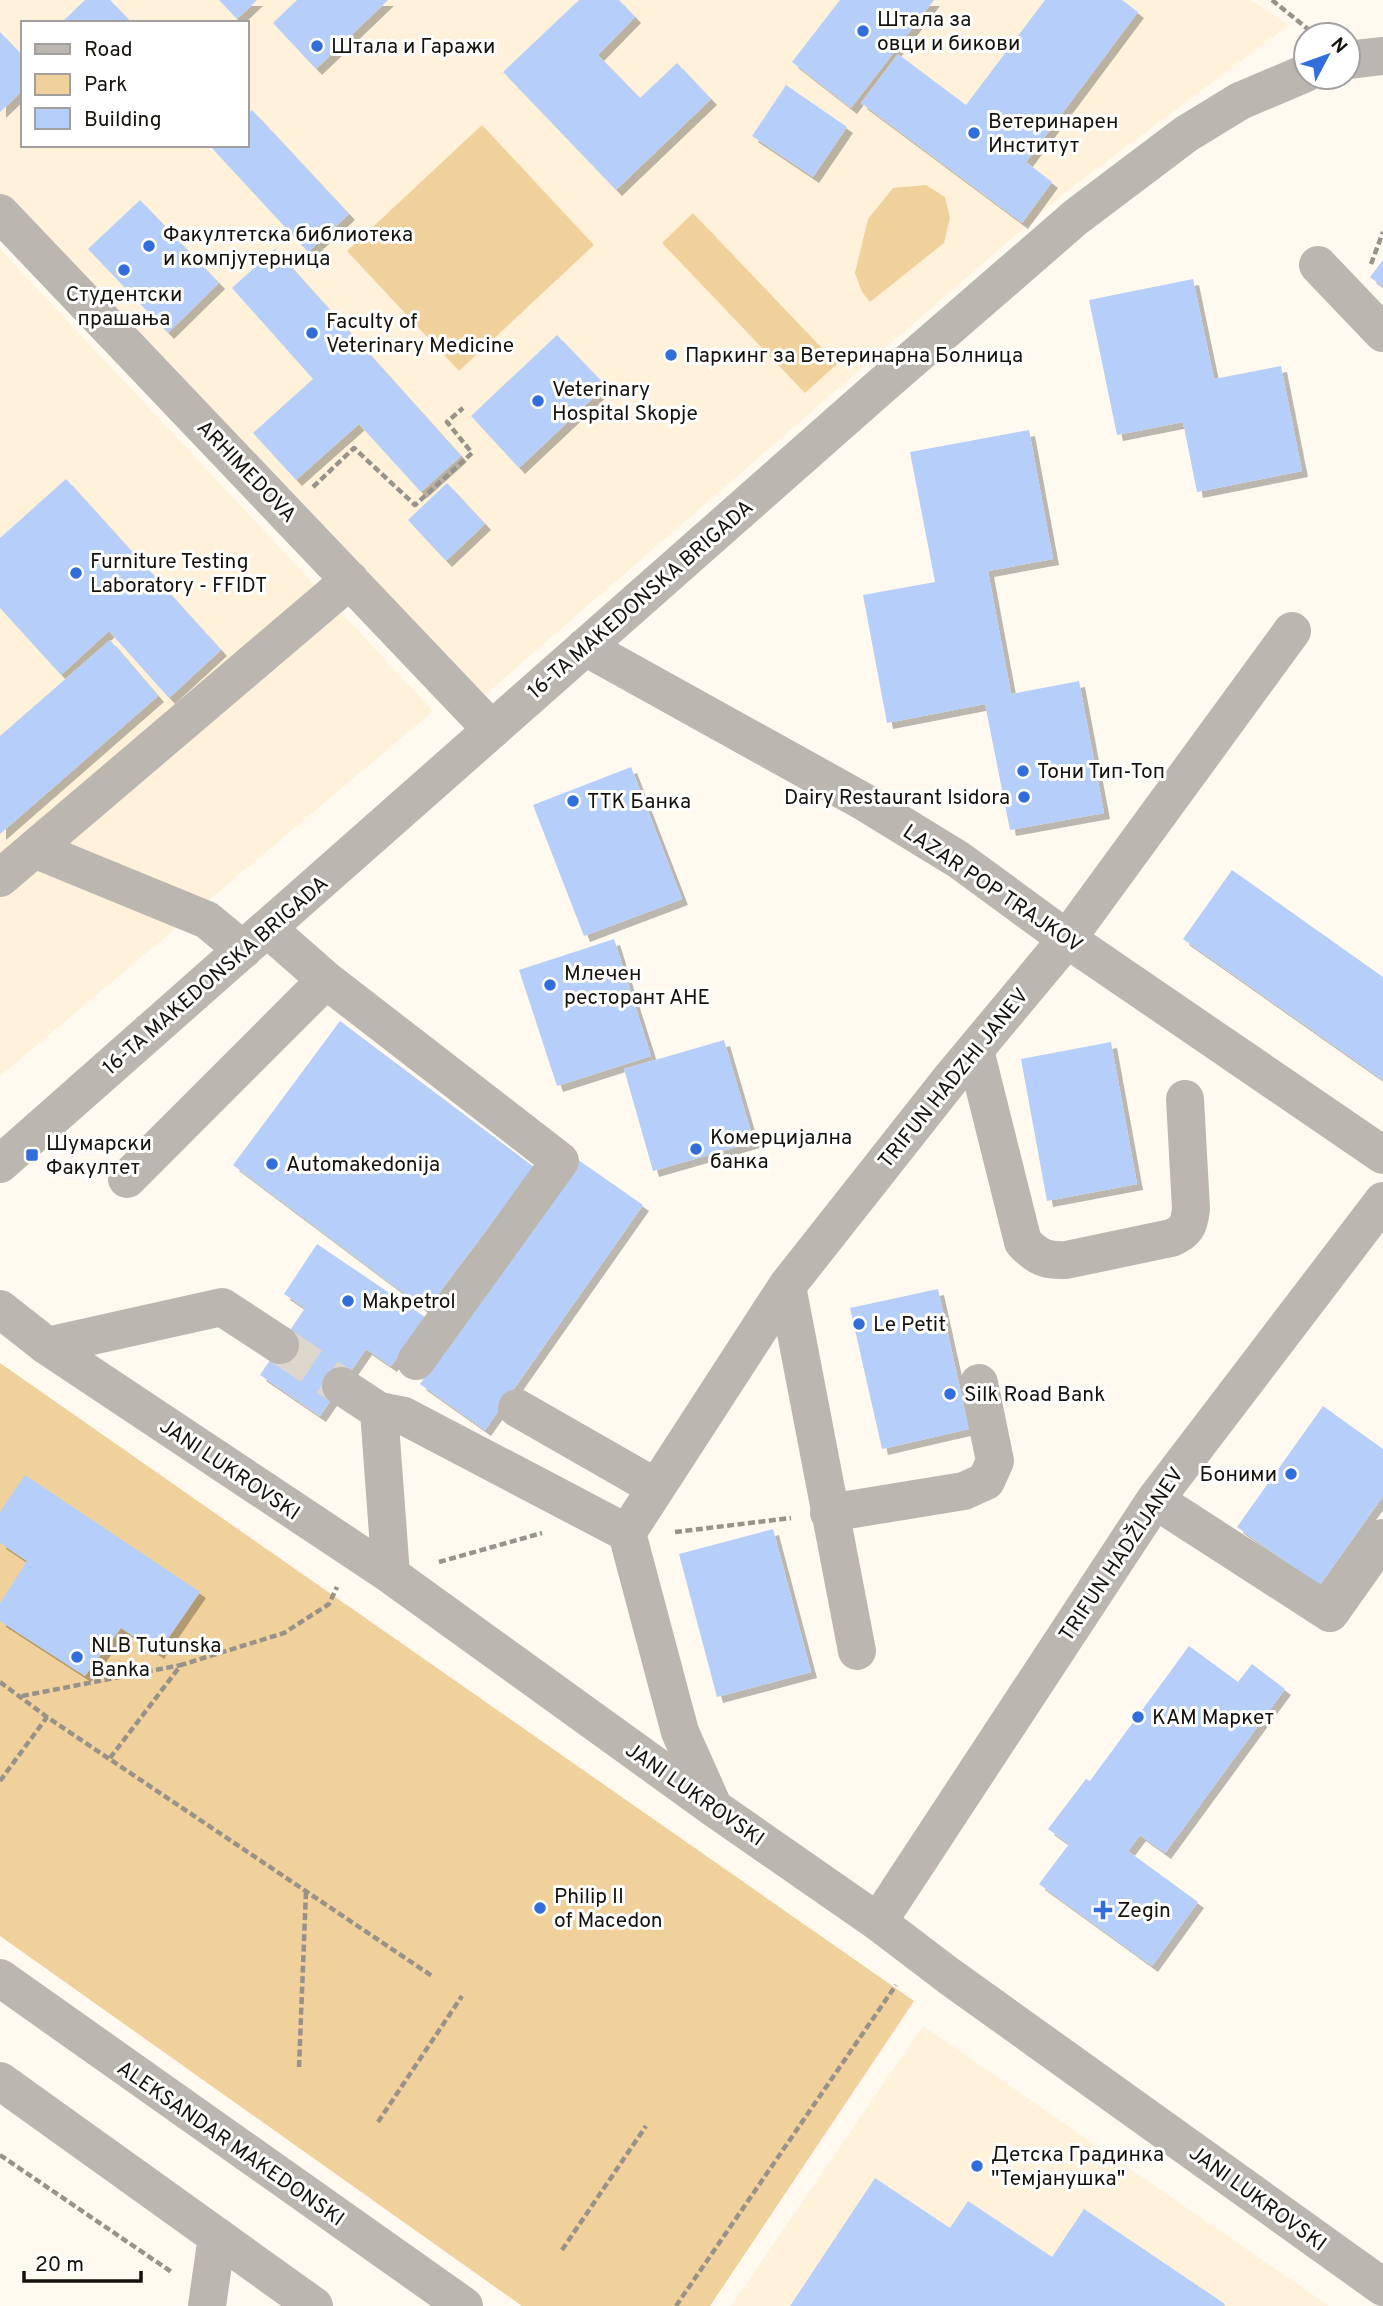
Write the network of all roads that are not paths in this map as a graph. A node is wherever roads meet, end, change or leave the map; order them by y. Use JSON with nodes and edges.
{"nodes":[{"id":1,"x":1383,"y":56,"type":"edge"},
{"id":2,"x":1362,"y":58,"type":"edge"},
{"id":3,"x":1292,"y":79,"type":"edge"},
{"id":4,"x":0,"y":213,"type":"edge"},
{"id":5,"x":1318,"y":265,"type":"dead end"},
{"id":6,"x":1383,"y":332,"type":"edge"},
{"id":7,"x":350,"y":580,"type":"junction"},
{"id":8,"x":1292,"y":631,"type":"dead end"},
{"id":9,"x":585,"y":647,"type":"junction"},
{"id":10,"x":492,"y":730,"type":"junction"},
{"id":11,"x":34,"y":849,"type":"junction"},
{"id":12,"x":0,"y":878,"type":"edge"},
{"id":13,"x":1068,"y":939,"type":"junction"},
{"id":14,"x":255,"y":940,"type":"junction"},
{"id":15,"x":326,"y":981,"type":"junction"},
{"id":16,"x":975,"y":1050,"type":"junction"},
{"id":17,"x":1185,"y":1099,"type":"dead end"},
{"id":18,"x":1383,"y":1155,"type":"edge"},
{"id":19,"x":0,"y":1164,"type":"edge"},
{"id":20,"x":127,"y":1179,"type":"dead end"},
{"id":21,"x":1383,"y":1201,"type":"edge"},
{"id":22,"x":787,"y":1286,"type":"junction"},
{"id":23,"x":0,"y":1309,"type":"edge"},
{"id":24,"x":280,"y":1345,"type":"tunnel mouth"},
{"id":25,"x":47,"y":1346,"type":"junction"},
{"id":26,"x":416,"y":1361,"type":"dead end"},
{"id":27,"x":979,"y":1383,"type":"dead end"},
{"id":28,"x":341,"y":1386,"type":"tunnel mouth"},
{"id":29,"x":517,"y":1408,"type":"dead end"},
{"id":30,"x":379,"y":1412,"type":"junction"},
{"id":31,"x":655,"y":1488,"type":"junction"},
{"id":32,"x":1156,"y":1500,"type":"junction"},
{"id":33,"x":829,"y":1513,"type":"junction"},
{"id":34,"x":627,"y":1533,"type":"junction"},
{"id":35,"x":1383,"y":1538,"type":"edge"},
{"id":36,"x":391,"y":1575,"type":"junction"},
{"id":37,"x":857,"y":1651,"type":"dead end"},
{"id":38,"x":714,"y":1808,"type":"junction"},
{"id":39,"x":878,"y":1922,"type":"junction"},
{"id":40,"x":0,"y":1978,"type":"edge"},
{"id":41,"x":0,"y":2081,"type":"edge"},
{"id":42,"x":216,"y":2236,"type":"junction"},
{"id":43,"x":1383,"y":2287,"type":"edge"},
{"id":44,"x":208,"y":2302,"type":"edge"},
{"id":45,"x":314,"y":2306,"type":"edge"},
{"id":46,"x":464,"y":2306,"type":"edge"}],
"edges":[{"from":1,"to":2,"type":"street"},
{"from":3,"to":9,"type":"street","name":"16-TA MAKEDONSKA BRIGADA"},
{"from":4,"to":7,"type":"street","name":"ARHIMEDOVA"},
{"from":5,"to":6,"type":"street"},
{"from":7,"to":10,"type":"street","name":"ARHIMEDOVA"},
{"from":7,"to":11,"type":"street"},
{"from":8,"to":13,"type":"street","name":"TRIFUN HADZHI JANEV"},
{"from":9,"to":10,"type":"street","name":"16-TA MAKEDONSKA BRIGADA"},
{"from":9,"to":13,"type":"street","name":"LAZAR POP TRAJKOV"},
{"from":10,"to":14,"type":"street","name":"16-TA MAKEDONSKA BRIGADA"},
{"from":11,"to":12,"type":"street"},
{"from":11,"to":14,"type":"street"},
{"from":13,"to":16,"type":"street","name":"TRIFUN HADZHI JANEV"},
{"from":13,"to":18,"type":"street","name":"LAZAR POP TRAJKOV"},
{"from":14,"to":15,"type":"street"},
{"from":14,"to":19,"type":"street","name":"16-TA MAKEDONSKA BRIGADA"},
{"from":15,"to":20,"type":"street"},
{"from":15,"to":26,"type":"street"},
{"from":16,"to":17,"type":"street"},
{"from":16,"to":22,"type":"street","name":"TRIFUN HADZHI JANEV"},
{"from":21,"to":32,"type":"street","name":"TRIFUN HADŽIJANEV"},
{"from":22,"to":31,"type":"street","name":"TRIFUN HADZHI JANEV"},
{"from":22,"to":33,"type":"street"},
{"from":23,"to":25,"type":"street","name":"JANI LUKROVSKI"},
{"from":24,"to":25,"type":"street"},
{"from":25,"to":36,"type":"street","name":"JANI LUKROVSKI"},
{"from":27,"to":33,"type":"street"},
{"from":28,"to":30,"type":"street"},
{"from":29,"to":31,"type":"street"},
{"from":30,"to":34,"type":"street"},
{"from":30,"to":36,"type":"street"},
{"from":31,"to":34,"type":"street","name":"TRIFUN HADZHI JANEV"},
{"from":32,"to":35,"type":"street"},
{"from":32,"to":39,"type":"street","name":"TRIFUN HADŽIJANEV"},
{"from":33,"to":37,"type":"street"},
{"from":34,"to":38,"type":"street"},
{"from":36,"to":38,"type":"street","name":"JANI LUKROVSKI"},
{"from":38,"to":39,"type":"street","name":"JANI LUKROVSKI"},
{"from":39,"to":43,"type":"street","name":"JANI LUKROVSKI"},
{"from":40,"to":46,"type":"street","name":"ALEKSANDAR MAKEDONSKI"},
{"from":41,"to":42,"type":"street"},
{"from":42,"to":44,"type":"street"},
{"from":42,"to":45,"type":"street"}]}
